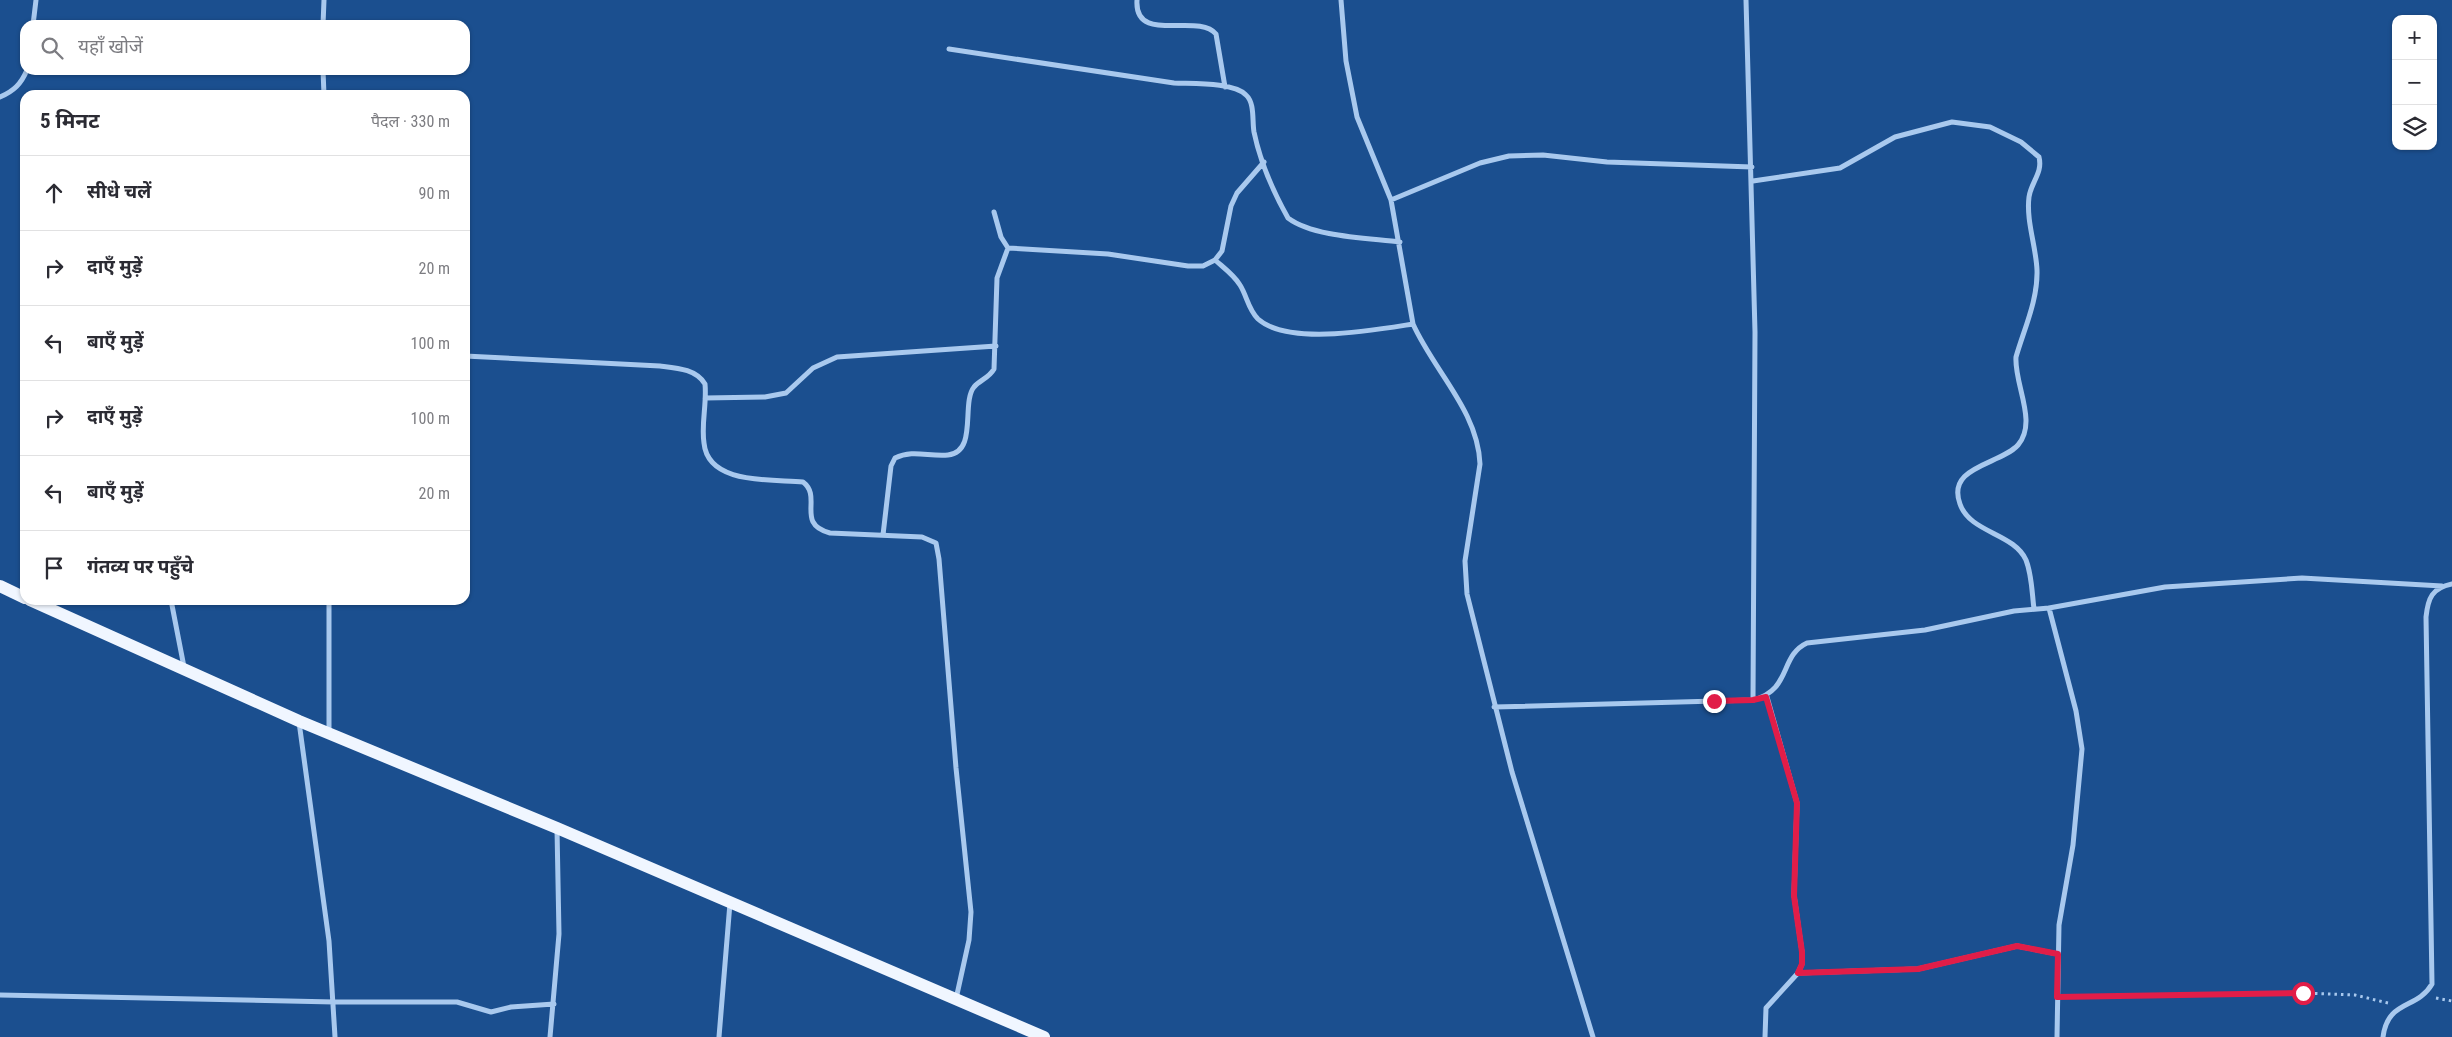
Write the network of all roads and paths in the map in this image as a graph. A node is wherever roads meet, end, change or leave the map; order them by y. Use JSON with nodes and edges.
{"nodes":[{"id":1,"x":36,"y":0,"type":"edge"},
{"id":2,"x":1137,"y":0,"type":"edge"},
{"id":3,"x":1341,"y":0,"type":"edge"},
{"id":4,"x":1746,"y":0,"type":"edge"},
{"id":5,"x":323,"y":2,"type":"edge"},
{"id":6,"x":34,"y":20,"type":"edge"},
{"id":7,"x":323,"y":20,"type":"edge"},
{"id":8,"x":949,"y":49,"type":"dead end"},
{"id":9,"x":25,"y":75,"type":"edge"},
{"id":10,"x":323,"y":75,"type":"edge"},
{"id":11,"x":1225,"y":87,"type":"junction"},
{"id":12,"x":324,"y":90,"type":"edge"},
{"id":13,"x":0,"y":97,"type":"edge"},
{"id":14,"x":1264,"y":162,"type":"junction"},
{"id":15,"x":1752,"y":167,"type":"junction"},
{"id":16,"x":1753,"y":181,"type":"junction"},
{"id":17,"x":1391,"y":200,"type":"junction"},
{"id":18,"x":994,"y":212,"type":"dead end"},
{"id":19,"x":1400,"y":242,"type":"junction"},
{"id":20,"x":1008,"y":248,"type":"junction"},
{"id":21,"x":1215,"y":260,"type":"junction"},
{"id":22,"x":1413,"y":324,"type":"junction"},
{"id":23,"x":996,"y":346,"type":"junction"},
{"id":24,"x":470,"y":356,"type":"edge"},
{"id":25,"x":705,"y":398,"type":"junction"},
{"id":26,"x":884,"y":535,"type":"junction"},
{"id":27,"x":2452,"y":584,"type":"edge"},
{"id":28,"x":0,"y":586,"type":"edge"},
{"id":29,"x":2442,"y":586,"type":"junction"},
{"id":30,"x":20,"y":596,"type":"edge"},
{"id":31,"x":41,"y":605,"type":"edge"},
{"id":32,"x":171,"y":605,"type":"edge"},
{"id":33,"x":328,"y":605,"type":"edge"},
{"id":34,"x":2049,"y":608,"type":"junction"},
{"id":35,"x":2034,"y":609,"type":"junction"},
{"id":36,"x":185,"y":670,"type":"junction"},
{"id":37,"x":1766,"y":697,"type":"junction"},
{"id":38,"x":1753,"y":700,"type":"junction"},
{"id":39,"x":1494,"y":707,"type":"junction"},
{"id":40,"x":298,"y":721,"type":"junction"},
{"id":41,"x":329,"y":734,"type":"junction"},
{"id":42,"x":557,"y":828,"type":"junction"},
{"id":43,"x":730,"y":902,"type":"junction"},
{"id":44,"x":2058,"y":954,"type":"junction"},
{"id":45,"x":1798,"y":973,"type":"junction"},
{"id":46,"x":2426,"y":994,"type":"junction"},
{"id":47,"x":0,"y":995,"type":"edge"},
{"id":48,"x":2057,"y":997,"type":"junction"},
{"id":49,"x":956,"y":999,"type":"junction"},
{"id":50,"x":2452,"y":1001,"type":"edge"},
{"id":51,"x":334,"y":1002,"type":"junction"},
{"id":52,"x":554,"y":1004,"type":"junction"},
{"id":53,"x":2399,"y":1007,"type":"junction"},
{"id":54,"x":335,"y":1037,"type":"edge"},
{"id":55,"x":550,"y":1037,"type":"edge"},
{"id":56,"x":719,"y":1037,"type":"edge"},
{"id":57,"x":1044,"y":1037,"type":"edge"},
{"id":58,"x":1593,"y":1037,"type":"edge"},
{"id":59,"x":1764,"y":1037,"type":"edge"},
{"id":60,"x":2057,"y":1037,"type":"edge"},
{"id":61,"x":2383,"y":1037,"type":"edge"}],
"edges":[{"from":1,"to":6,"type":"street"},
{"from":2,"to":11,"type":"street"},
{"from":3,"to":17,"type":"street"},
{"from":4,"to":15,"type":"street"},
{"from":5,"to":7,"type":"street"},
{"from":8,"to":11,"type":"street"},
{"from":9,"to":13,"type":"street"},
{"from":10,"to":12,"type":"street"},
{"from":11,"to":14,"type":"street"},
{"from":14,"to":19,"type":"street"},
{"from":14,"to":21,"type":"street"},
{"from":15,"to":16,"type":"street"},
{"from":15,"to":17,"type":"street"},
{"from":16,"to":35,"type":"street"},
{"from":16,"to":38,"type":"street"},
{"from":17,"to":19,"type":"street"},
{"from":18,"to":20,"type":"street"},
{"from":19,"to":22,"type":"street"},
{"from":20,"to":21,"type":"street"},
{"from":20,"to":23,"type":"street"},
{"from":21,"to":22,"type":"street"},
{"from":22,"to":39,"type":"street"},
{"from":23,"to":25,"type":"street"},
{"from":23,"to":26,"type":"street"},
{"from":24,"to":25,"type":"street"},
{"from":25,"to":26,"type":"street"},
{"from":26,"to":49,"type":"street"},
{"from":27,"to":29,"type":"street"},
{"from":28,"to":30,"type":"main road"},
{"from":29,"to":34,"type":"street"},
{"from":29,"to":46,"type":"street"},
{"from":31,"to":36,"type":"main road"},
{"from":32,"to":36,"type":"street"},
{"from":33,"to":41,"type":"street"},
{"from":34,"to":35,"type":"street"},
{"from":34,"to":44,"type":"street"},
{"from":35,"to":37,"type":"street"},
{"from":36,"to":40,"type":"main road"},
{"from":37,"to":38,"type":"street"},
{"from":37,"to":45,"type":"street"},
{"from":38,"to":39,"type":"street"},
{"from":39,"to":58,"type":"street"},
{"from":40,"to":41,"type":"main road"},
{"from":40,"to":51,"type":"street"},
{"from":41,"to":42,"type":"main road"},
{"from":42,"to":43,"type":"main road"},
{"from":42,"to":52,"type":"street"},
{"from":43,"to":49,"type":"main road"},
{"from":43,"to":56,"type":"street"},
{"from":44,"to":45,"type":"street"},
{"from":44,"to":48,"type":"street"},
{"from":45,"to":59,"type":"street"},
{"from":46,"to":50,"type":"path"},
{"from":46,"to":53,"type":"street"},
{"from":47,"to":51,"type":"street"},
{"from":48,"to":53,"type":"path"},
{"from":48,"to":60,"type":"street"},
{"from":49,"to":57,"type":"main road"},
{"from":51,"to":52,"type":"street"},
{"from":51,"to":54,"type":"street"},
{"from":52,"to":55,"type":"street"},
{"from":53,"to":61,"type":"street"}]}
